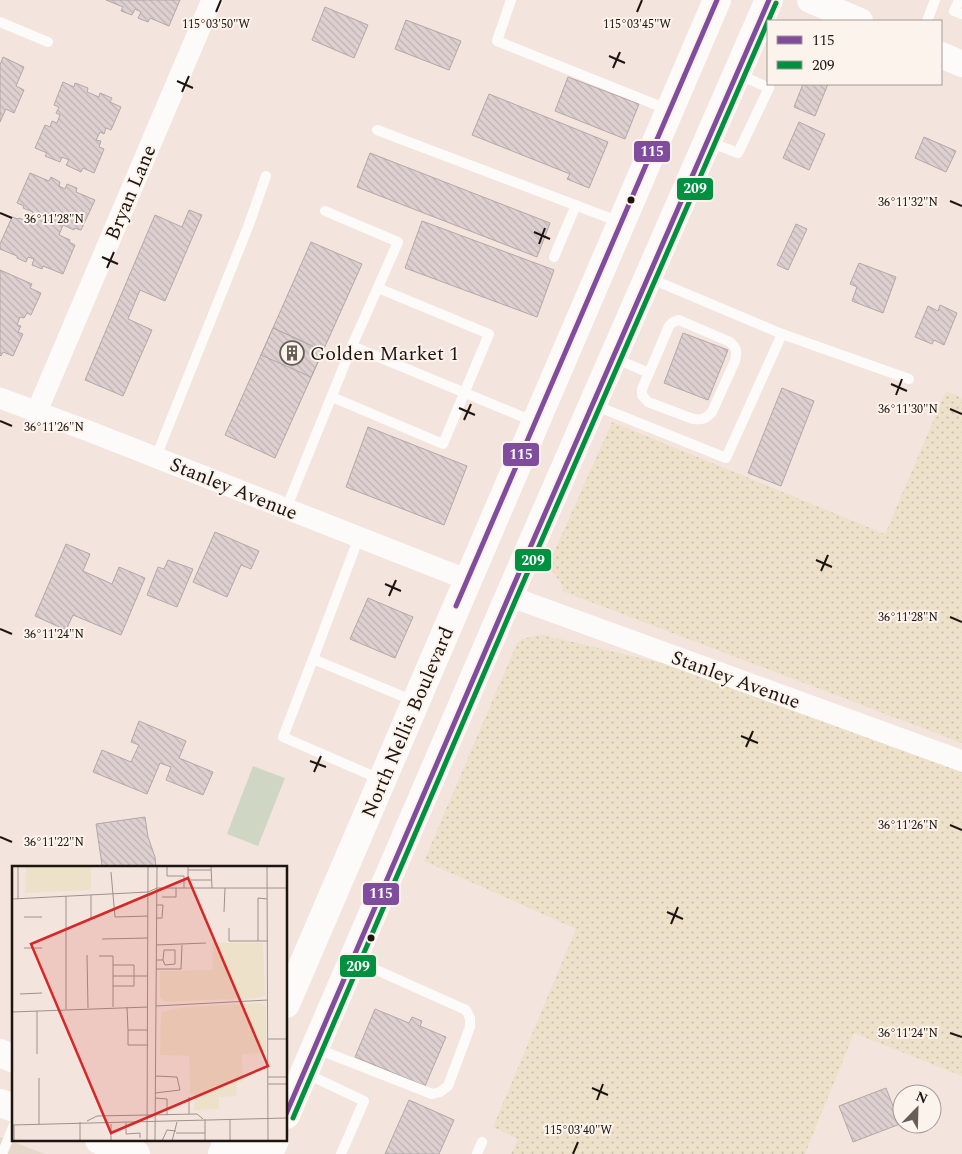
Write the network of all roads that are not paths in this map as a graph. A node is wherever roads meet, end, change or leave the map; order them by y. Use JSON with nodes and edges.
{"nodes":[{"id":1,"x":212,"y":0,"type":"edge"},
{"id":2,"x":511,"y":0,"type":"edge"},
{"id":3,"x":717,"y":0,"type":"edge"},
{"id":4,"x":769,"y":0,"type":"edge"},
{"id":5,"x":810,"y":0,"type":"edge"},
{"id":6,"x":935,"y":0,"type":"edge"},
{"id":7,"x":959,"y":0,"type":"edge"},
{"id":8,"x":962,"y":14,"type":"edge"},
{"id":9,"x":858,"y":20,"type":"edge"},
{"id":10,"x":927,"y":20,"type":"edge"},
{"id":11,"x":0,"y":22,"type":"edge"},
{"id":12,"x":48,"y":42,"type":"dead end"},
{"id":13,"x":942,"y":55,"type":"edge"},
{"id":14,"x":962,"y":64,"type":"edge"},
{"id":15,"x":670,"y":110,"type":"junction"},
{"id":16,"x":377,"y":130,"type":"dead end"},
{"id":17,"x":266,"y":176,"type":"dead end"},
{"id":18,"x":576,"y":206,"type":"junction"},
{"id":19,"x":325,"y":211,"type":"dead end"},
{"id":20,"x":621,"y":223,"type":"junction"},
{"id":21,"x":554,"y":258,"type":"dead end"},
{"id":22,"x":648,"y":277,"type":"junction"},
{"id":23,"x":378,"y":288,"type":"junction"},
{"id":24,"x":782,"y":334,"type":"junction"},
{"id":25,"x":352,"y":346,"type":"junction"},
{"id":26,"x":613,"y":358,"type":"junction"},
{"id":27,"x":648,"y":373,"type":"junction"},
{"id":28,"x":909,"y":379,"type":"dead end"},
{"id":29,"x":465,"y":392,"type":"junction"},
{"id":30,"x":332,"y":397,"type":"junction"},
{"id":31,"x":0,"y":398,"type":"edge"},
{"id":32,"x":593,"y":404,"type":"junction"},
{"id":33,"x":37,"y":411,"type":"junction"},
{"id":34,"x":536,"y":422,"type":"junction"},
{"id":35,"x":156,"y":458,"type":"junction"},
{"id":36,"x":286,"y":509,"type":"junction"},
{"id":37,"x":359,"y":538,"type":"junction"},
{"id":38,"x":468,"y":580,"type":"junction"},
{"id":39,"x":509,"y":596,"type":"junction"},
{"id":40,"x":313,"y":659,"type":"junction"},
{"id":41,"x":415,"y":701,"type":"junction"},
{"id":42,"x":962,"y":761,"type":"edge"},
{"id":43,"x":382,"y":780,"type":"junction"},
{"id":44,"x":353,"y":960,"type":"junction"},
{"id":45,"x":288,"y":999,"type":"edge"},
{"id":46,"x":315,"y":1048,"type":"junction"},
{"id":47,"x":0,"y":1053,"type":"edge"},
{"id":48,"x":12,"y":1058,"type":"edge"},
{"id":49,"x":304,"y":1073,"type":"junction"},
{"id":50,"x":0,"y":1103,"type":"edge"},
{"id":51,"x":12,"y":1107,"type":"edge"},
{"id":52,"x":288,"y":1110,"type":"edge"},
{"id":53,"x":12,"y":1130,"type":"edge"},
{"id":54,"x":274,"y":1142,"type":"edge"},
{"id":55,"x":482,"y":1142,"type":"dead end"},
{"id":56,"x":95,"y":1143,"type":"edge"},
{"id":57,"x":226,"y":1144,"type":"edge"},
{"id":58,"x":2,"y":1154,"type":"edge"},
{"id":59,"x":136,"y":1154,"type":"edge"},
{"id":60,"x":259,"y":1154,"type":"edge"},
{"id":61,"x":269,"y":1154,"type":"edge"},
{"id":62,"x":341,"y":1154,"type":"edge"},
{"id":63,"x":477,"y":1154,"type":"edge"}],
"edges":[{"from":1,"to":33,"type":"street","name":"Bryan Lane"},
{"from":2,"to":15,"type":"lane"},
{"from":3,"to":15,"type":"main road","name":"North Nellis Boulevard"},
{"from":4,"to":22,"type":"main road"},
{"from":5,"to":9,"type":"street"},
{"from":6,"to":10,"type":"lane"},
{"from":7,"to":8,"type":"lane"},
{"from":11,"to":12,"type":"lane"},
{"from":13,"to":14,"type":"street"},
{"from":15,"to":20,"type":"main road","name":"North Nellis Boulevard"},
{"from":16,"to":18,"type":"lane"},
{"from":17,"to":35,"type":"lane"},
{"from":18,"to":20,"type":"lane"},
{"from":18,"to":21,"type":"lane"},
{"from":19,"to":23,"type":"lane"},
{"from":20,"to":34,"type":"main road","name":"North Nellis Boulevard"},
{"from":22,"to":24,"type":"lane"},
{"from":22,"to":26,"type":"main road"},
{"from":23,"to":25,"type":"lane"},
{"from":23,"to":29,"type":"lane"},
{"from":24,"to":28,"type":"lane"},
{"from":24,"to":32,"type":"lane"},
{"from":25,"to":29,"type":"lane"},
{"from":25,"to":30,"type":"lane"},
{"from":26,"to":27,"type":"lane"},
{"from":26,"to":32,"type":"main road"},
{"from":27,"to":27,"type":"lane"},
{"from":29,"to":30,"type":"lane"},
{"from":29,"to":34,"type":"lane"},
{"from":30,"to":36,"type":"lane"},
{"from":31,"to":33,"type":"street","name":"Stanley Avenue"},
{"from":32,"to":39,"type":"main road"},
{"from":33,"to":35,"type":"street","name":"Stanley Avenue"},
{"from":34,"to":38,"type":"main road","name":"North Nellis Boulevard"},
{"from":35,"to":36,"type":"street","name":"Stanley Avenue"},
{"from":36,"to":37,"type":"street","name":"Stanley Avenue"},
{"from":37,"to":38,"type":"street","name":"Stanley Avenue"},
{"from":37,"to":40,"type":"lane"},
{"from":38,"to":41,"type":"main road","name":"North Nellis Boulevard"},
{"from":39,"to":42,"type":"street","name":"Stanley Avenue"},
{"from":39,"to":44,"type":"main road"},
{"from":40,"to":41,"type":"lane"},
{"from":40,"to":43,"type":"lane"},
{"from":41,"to":43,"type":"main road","name":"North Nellis Boulevard"},
{"from":43,"to":45,"type":"main road","name":"North Nellis Boulevard"},
{"from":44,"to":46,"type":"main road"},
{"from":44,"to":46,"type":"lane"},
{"from":46,"to":49,"type":"main road"},
{"from":47,"to":48,"type":"main road"},
{"from":49,"to":52,"type":"main road"},
{"from":49,"to":62,"type":"lane"},
{"from":50,"to":51,"type":"main road"},
{"from":53,"to":58,"type":"lane"},
{"from":54,"to":61,"type":"main road"},
{"from":55,"to":63,"type":"lane"},
{"from":56,"to":59,"type":"main road"},
{"from":57,"to":60,"type":"main road"}]}
